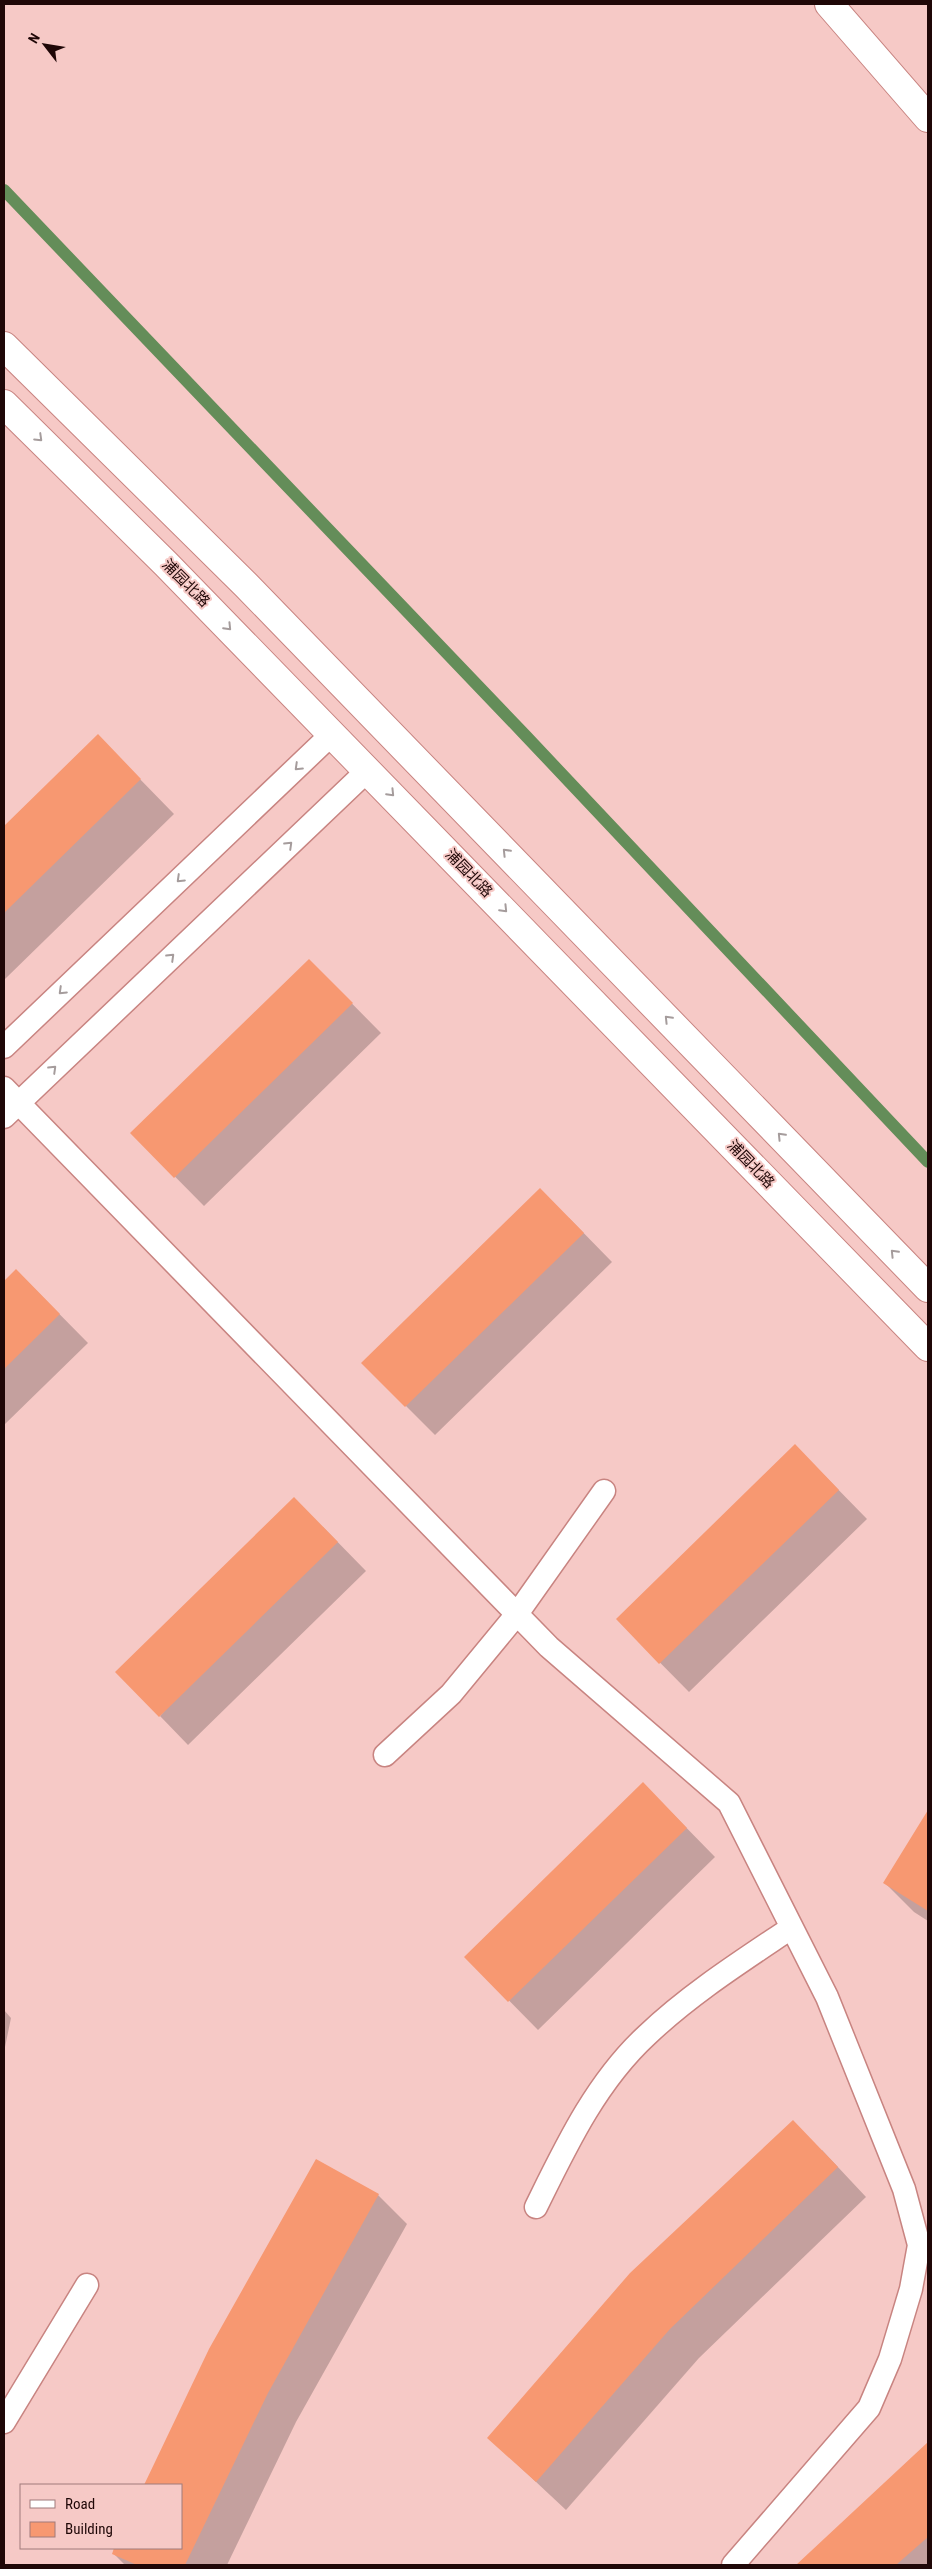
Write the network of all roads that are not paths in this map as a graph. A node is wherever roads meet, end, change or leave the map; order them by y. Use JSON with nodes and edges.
{"nodes":[{"id":1,"x":829,"y":4,"type":"edge"},
{"id":2,"x":928,"y":118,"type":"edge"},
{"id":3,"x":4,"y":346,"type":"edge"},
{"id":4,"x":4,"y":404,"type":"edge"},
{"id":5,"x":333,"y":734,"type":"junction"},
{"id":6,"x":368,"y":770,"type":"junction"},
{"id":7,"x":4,"y":1047,"type":"edge"},
{"id":8,"x":8,"y":1103,"type":"edge"},
{"id":9,"x":928,"y":1288,"type":"edge"},
{"id":10,"x":928,"y":1347,"type":"edge"},
{"id":11,"x":604,"y":1491,"type":"dead end"},
{"id":12,"x":517,"y":1614,"type":"junction"},
{"id":13,"x":385,"y":1755,"type":"dead end"},
{"id":14,"x":791,"y":1928,"type":"junction"},
{"id":15,"x":536,"y":2207,"type":"dead end"},
{"id":16,"x":87,"y":2285,"type":"dead end"},
{"id":17,"x":4,"y":2422,"type":"edge"},
{"id":18,"x":733,"y":2565,"type":"edge"}],
"edges":[{"from":1,"to":2,"type":"street"},
{"from":9,"to":3,"type":"street","one_way":true},
{"from":4,"to":5,"type":"street","name":"浦园北路","one_way":true},
{"from":5,"to":6,"type":"street","name":"浦园北路"},
{"from":5,"to":7,"type":"lane","one_way":true},
{"from":8,"to":6,"type":"lane","one_way":true},
{"from":6,"to":10,"type":"street","name":"浦园北路","one_way":true},
{"from":8,"to":12,"type":"lane"},
{"from":11,"to":12,"type":"lane"},
{"from":12,"to":13,"type":"lane"},
{"from":12,"to":14,"type":"lane"},
{"from":14,"to":15,"type":"lane"},
{"from":14,"to":18,"type":"lane"},
{"from":16,"to":17,"type":"lane"}]}
